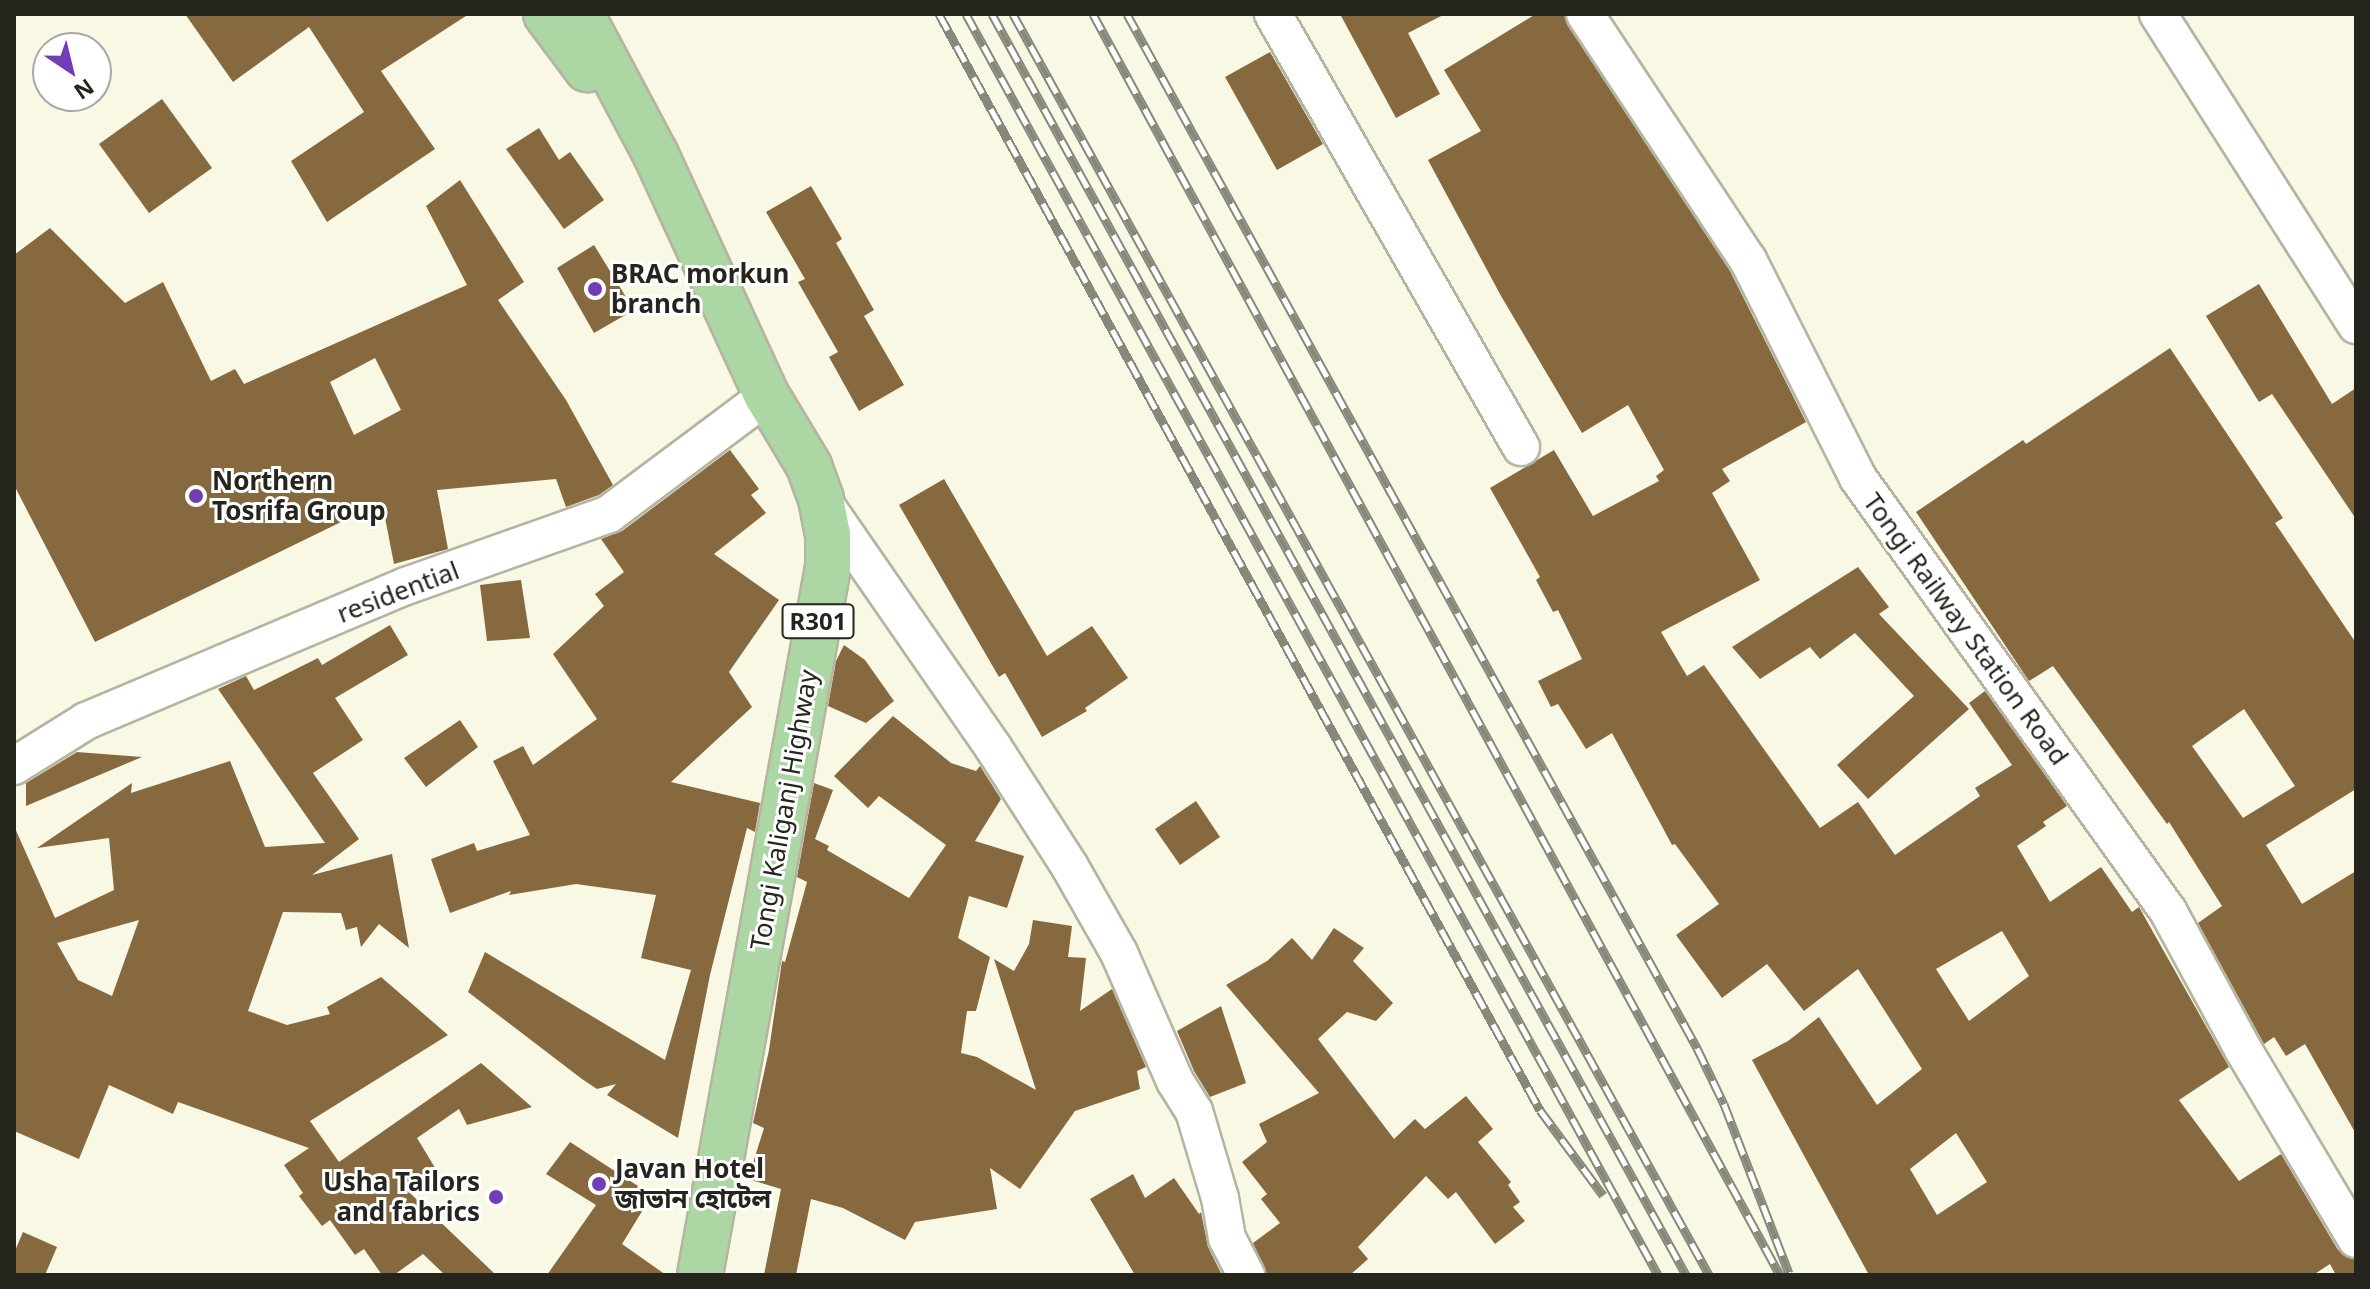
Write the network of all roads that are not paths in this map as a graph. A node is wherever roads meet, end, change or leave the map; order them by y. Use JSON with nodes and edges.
{"nodes":[{"id":1,"x":546,"y":14,"type":"edge"},
{"id":2,"x":581,"y":14,"type":"edge"},
{"id":3,"x":607,"y":14,"type":"edge"},
{"id":4,"x":1273,"y":14,"type":"edge"},
{"id":5,"x":1585,"y":14,"type":"edge"},
{"id":6,"x":2158,"y":14,"type":"edge"},
{"id":7,"x":656,"y":155,"type":"junction"},
{"id":8,"x":2356,"y":325,"type":"edge"},
{"id":9,"x":767,"y":396,"type":"junction"},
{"id":10,"x":1521,"y":447,"type":"dead end"},
{"id":11,"x":821,"y":499,"type":"junction"},
{"id":12,"x":14,"y":766,"type":"edge"},
{"id":13,"x":2356,"y":1239,"type":"edge"},
{"id":14,"x":700,"y":1275,"type":"edge"},
{"id":15,"x":1246,"y":1275,"type":"edge"}],
"edges":[{"from":1,"to":7,"type":"main road","number":"R301"},
{"from":2,"to":7,"type":"main road","name":"Tongi Kaliganj Highway","number":"R301"},
{"from":3,"to":7,"type":"main road","number":"R301"},
{"from":4,"to":10,"type":"street"},
{"from":5,"to":13,"type":"street","name":"Tongi Railway Station Road"},
{"from":6,"to":8,"type":"street"},
{"from":7,"to":9,"type":"main road","name":"Tongi Kaliganj Highway","number":"R301"},
{"from":9,"to":11,"type":"main road","name":"Tongi Kaliganj Highway","number":"R301"},
{"from":9,"to":12,"type":"street","name":"residential"},
{"from":11,"to":14,"type":"main road","name":"Tongi Kaliganj Highway","number":"R301"},
{"from":11,"to":15,"type":"street"}]}
